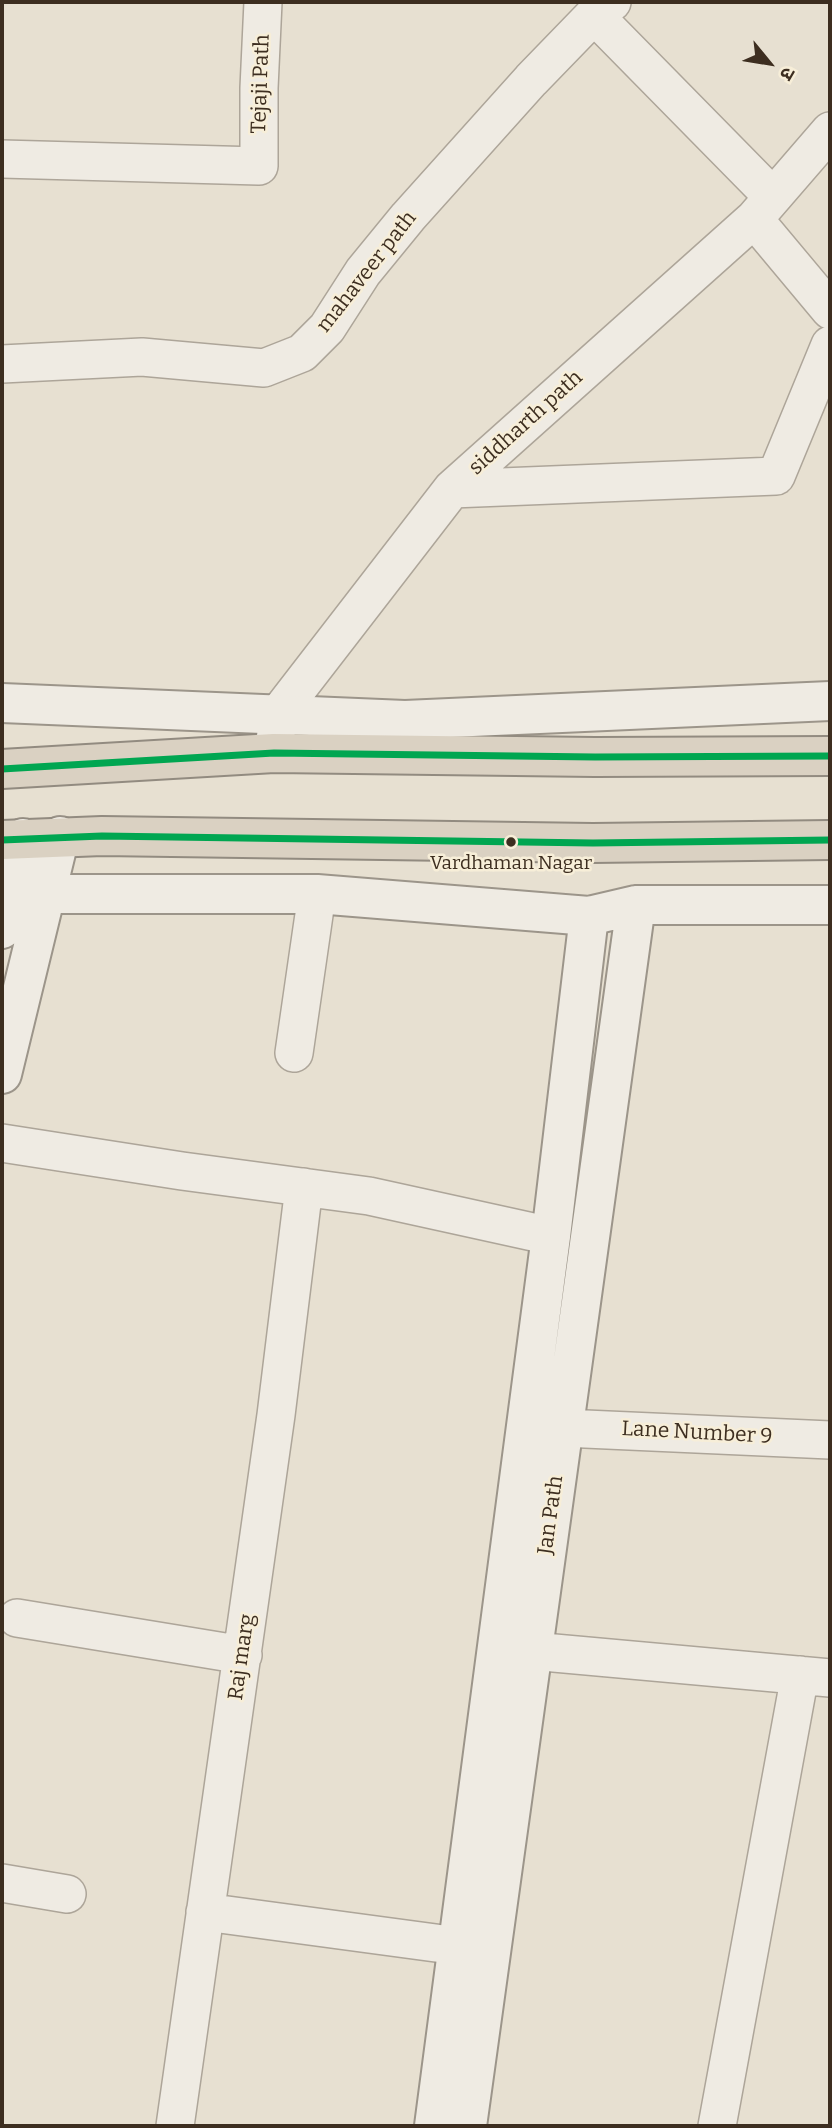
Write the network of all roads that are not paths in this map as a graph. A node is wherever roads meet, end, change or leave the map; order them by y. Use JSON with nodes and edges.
{"nodes":[{"id":1,"x":263,"y":2,"type":"edge"},
{"id":2,"x":603,"y":8,"type":"edge"},
{"id":3,"x":830,"y":131,"type":"edge"},
{"id":4,"x":2,"y":159,"type":"edge"},
{"id":5,"x":763,"y":208,"type":"junction"},
{"id":6,"x":830,"y":310,"type":"edge"},
{"id":7,"x":830,"y":345,"type":"edge"},
{"id":8,"x":2,"y":364,"type":"edge"},
{"id":9,"x":452,"y":489,"type":"junction"},
{"id":10,"x":830,"y":701,"type":"edge"},
{"id":11,"x":2,"y":703,"type":"edge"},
{"id":12,"x":279,"y":713,"type":"junction"},
{"id":13,"x":274,"y":753,"type":"junction"},
{"id":14,"x":830,"y":756,"type":"edge"},
{"id":15,"x":2,"y":769,"type":"edge"},
{"id":16,"x":28,"y":838,"type":"edge"},
{"id":17,"x":830,"y":840,"type":"edge"},
{"id":18,"x":317,"y":894,"type":"junction"},
{"id":19,"x":15,"y":902,"type":"edge"},
{"id":20,"x":636,"y":905,"type":"junction"},
{"id":21,"x":830,"y":905,"type":"edge"},
{"id":22,"x":589,"y":916,"type":"junction"},
{"id":23,"x":294,"y":1054,"type":"dead end"},
{"id":24,"x":2,"y":1074,"type":"edge"},
{"id":25,"x":2,"y":1143,"type":"edge"},
{"id":26,"x":304,"y":1187,"type":"junction"},
{"id":27,"x":551,"y":1236,"type":"junction"},
{"id":28,"x":563,"y":1428,"type":"junction"},
{"id":29,"x":830,"y":1440,"type":"edge"},
{"id":30,"x":17,"y":1618,"type":"dead end"},
{"id":31,"x":532,"y":1651,"type":"junction"},
{"id":32,"x":243,"y":1655,"type":"junction"},
{"id":33,"x":815,"y":1677,"type":"edge"},
{"id":34,"x":2,"y":1883,"type":"edge"},
{"id":35,"x":67,"y":1894,"type":"dead end"},
{"id":36,"x":205,"y":1912,"type":"junction"},
{"id":37,"x":458,"y":1946,"type":"junction"},
{"id":38,"x":175,"y":2126,"type":"edge"},
{"id":39,"x":434,"y":2126,"type":"edge"},
{"id":40,"x":467,"y":2126,"type":"edge"},
{"id":41,"x":717,"y":2126,"type":"edge"}],
"edges":[{"from":1,"to":4,"type":"street","name":"Tejaji Path"},
{"from":2,"to":5,"type":"street"},
{"from":2,"to":8,"type":"street","name":"mahaveer path"},
{"from":3,"to":5,"type":"street","name":"siddharth path"},
{"from":5,"to":6,"type":"street"},
{"from":5,"to":9,"type":"street","name":"siddharth path"},
{"from":7,"to":9,"type":"street"},
{"from":9,"to":12,"type":"street","name":"siddharth path"},
{"from":10,"to":12,"type":"street"},
{"from":11,"to":12,"type":"street"},
{"from":12,"to":13,"type":"street"},
{"from":13,"to":14,"type":"highway"},
{"from":13,"to":15,"type":"highway"},
{"from":16,"to":17,"type":"highway"},
{"from":16,"to":19,"type":"street"},
{"from":18,"to":19,"type":"street"},
{"from":18,"to":22,"type":"street"},
{"from":18,"to":23,"type":"street"},
{"from":19,"to":24,"type":"street"},
{"from":20,"to":21,"type":"street"},
{"from":20,"to":22,"type":"street"},
{"from":20,"to":28,"type":"street","name":"Jan Path"},
{"from":22,"to":27,"type":"street","name":"Jan Path"},
{"from":25,"to":26,"type":"street"},
{"from":26,"to":27,"type":"street"},
{"from":26,"to":32,"type":"street","name":"Raj marg"},
{"from":27,"to":37,"type":"street","name":"Jan Path"},
{"from":28,"to":29,"type":"street","name":"Lane Number 9"},
{"from":28,"to":31,"type":"street","name":"Jan Path"},
{"from":30,"to":32,"type":"street"},
{"from":31,"to":33,"type":"street"},
{"from":31,"to":40,"type":"street","name":"Jan Path"},
{"from":32,"to":36,"type":"street","name":"Raj marg"},
{"from":33,"to":41,"type":"street"},
{"from":34,"to":35,"type":"street"},
{"from":36,"to":37,"type":"street"},
{"from":36,"to":38,"type":"street","name":"Raj marg"},
{"from":37,"to":39,"type":"street","name":"Jan Path"}]}
